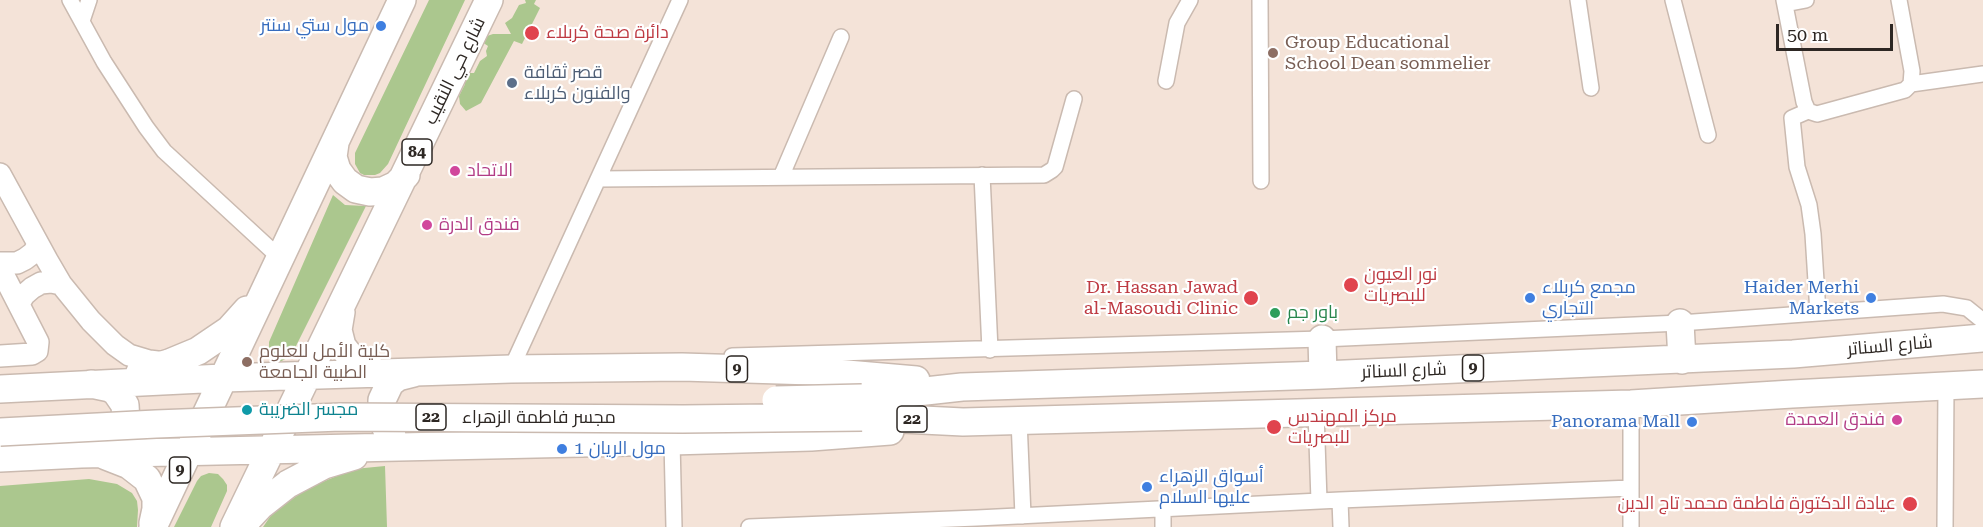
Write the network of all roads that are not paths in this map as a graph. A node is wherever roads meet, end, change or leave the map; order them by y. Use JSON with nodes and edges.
{"nodes":[{"id":1,"x":70,"y":0,"type":"edge"},
{"id":2,"x":89,"y":0,"type":"edge"},
{"id":3,"x":402,"y":0,"type":"edge"},
{"id":4,"x":489,"y":0,"type":"edge"},
{"id":5,"x":1190,"y":0,"type":"edge"},
{"id":6,"x":1260,"y":0,"type":"edge"},
{"id":7,"x":1578,"y":0,"type":"edge"},
{"id":8,"x":1673,"y":0,"type":"edge"},
{"id":9,"x":1806,"y":0,"type":"edge"},
{"id":10,"x":1899,"y":0,"type":"edge"},
{"id":11,"x":676,"y":1,"type":"edge"},
{"id":12,"x":1784,"y":2,"type":"edge"},
{"id":13,"x":82,"y":21,"type":"junction"},
{"id":14,"x":841,"y":37,"type":"dead end"},
{"id":15,"x":1983,"y":74,"type":"edge"},
{"id":16,"x":1166,"y":81,"type":"dead end"},
{"id":17,"x":1911,"y":84,"type":"junction"},
{"id":18,"x":1591,"y":88,"type":"dead end"},
{"id":19,"x":1074,"y":99,"type":"dead end"},
{"id":20,"x":1808,"y":111,"type":"junction"},
{"id":21,"x":1708,"y":135,"type":"dead end"},
{"id":22,"x":335,"y":143,"type":"junction"},
{"id":23,"x":0,"y":174,"type":"edge"},
{"id":24,"x":406,"y":175,"type":"junction"},
{"id":25,"x":982,"y":175,"type":"junction"},
{"id":26,"x":781,"y":177,"type":"junction"},
{"id":27,"x":598,"y":179,"type":"junction"},
{"id":28,"x":1261,"y":181,"type":"dead end"},
{"id":29,"x":38,"y":245,"type":"junction"},
{"id":30,"x":280,"y":258,"type":"junction"},
{"id":31,"x":0,"y":266,"type":"edge"},
{"id":32,"x":268,"y":283,"type":"junction"},
{"id":33,"x":61,"y":284,"type":"junction"},
{"id":34,"x":343,"y":303,"type":"junction"},
{"id":35,"x":19,"y":304,"type":"junction"},
{"id":36,"x":1818,"y":313,"type":"junction"},
{"id":37,"x":1983,"y":321,"type":"edge"},
{"id":38,"x":1680,"y":323,"type":"junction"},
{"id":39,"x":1983,"y":338,"type":"edge"},
{"id":40,"x":1322,"y":339,"type":"junction"},
{"id":41,"x":990,"y":350,"type":"junction"},
{"id":42,"x":1851,"y":350,"type":"junction"},
{"id":43,"x":1793,"y":354,"type":"junction"},
{"id":44,"x":0,"y":356,"type":"edge"},
{"id":45,"x":1682,"y":360,"type":"junction"},
{"id":46,"x":170,"y":363,"type":"junction"},
{"id":47,"x":682,"y":368,"type":"junction"},
{"id":48,"x":511,"y":369,"type":"junction"},
{"id":49,"x":416,"y":373,"type":"junction"},
{"id":50,"x":380,"y":374,"type":"junction"},
{"id":51,"x":308,"y":375,"type":"junction"},
{"id":52,"x":1323,"y":375,"type":"junction"},
{"id":53,"x":223,"y":378,"type":"junction"},
{"id":54,"x":87,"y":383,"type":"junction"},
{"id":55,"x":1983,"y":384,"type":"edge"},
{"id":56,"x":962,"y":387,"type":"junction"},
{"id":57,"x":1946,"y":387,"type":"junction"},
{"id":58,"x":0,"y":389,"type":"edge"},
{"id":59,"x":1854,"y":391,"type":"junction"},
{"id":60,"x":1792,"y":394,"type":"junction"},
{"id":61,"x":1631,"y":404,"type":"junction"},
{"id":62,"x":862,"y":407,"type":"junction"},
{"id":63,"x":1316,"y":412,"type":"junction"},
{"id":64,"x":0,"y":414,"type":"edge"},
{"id":65,"x":1019,"y":420,"type":"junction"},
{"id":66,"x":963,"y":422,"type":"junction"},
{"id":67,"x":0,"y":432,"type":"edge"},
{"id":68,"x":672,"y":441,"type":"junction"},
{"id":69,"x":418,"y":447,"type":"junction"},
{"id":70,"x":272,"y":449,"type":"junction"},
{"id":71,"x":189,"y":451,"type":"junction"},
{"id":72,"x":81,"y":454,"type":"junction"},
{"id":73,"x":0,"y":458,"type":"edge"},
{"id":74,"x":1631,"y":488,"type":"junction"},
{"id":75,"x":1340,"y":500,"type":"junction"},
{"id":76,"x":1318,"y":501,"type":"junction"},
{"id":77,"x":1163,"y":508,"type":"junction"},
{"id":78,"x":1023,"y":516,"type":"junction"},
{"id":79,"x":977,"y":523,"type":"edge"},
{"id":80,"x":153,"y":527,"type":"edge"},
{"id":81,"x":234,"y":527,"type":"edge"},
{"id":82,"x":241,"y":527,"type":"edge"},
{"id":83,"x":674,"y":527,"type":"edge"},
{"id":84,"x":749,"y":527,"type":"edge"},
{"id":85,"x":1163,"y":527,"type":"edge"},
{"id":86,"x":1341,"y":527,"type":"edge"},
{"id":87,"x":1631,"y":527,"type":"edge"},
{"id":88,"x":1945,"y":527,"type":"edge"}],
"edges":[{"from":1,"to":13,"type":"street"},
{"from":2,"to":13,"type":"street"},
{"from":3,"to":22,"type":"highway"},
{"from":4,"to":24,"type":"highway","name":"شارع حي النقيب","number":"84"},
{"from":5,"to":16,"type":"street"},
{"from":6,"to":28,"type":"street"},
{"from":7,"to":18,"type":"street"},
{"from":8,"to":21,"type":"street"},
{"from":9,"to":12,"type":"street"},
{"from":10,"to":17,"type":"street"},
{"from":11,"to":27,"type":"street"},
{"from":12,"to":20,"type":"street"},
{"from":13,"to":30,"type":"street"},
{"from":14,"to":26,"type":"street"},
{"from":15,"to":17,"type":"street"},
{"from":17,"to":20,"type":"street"},
{"from":19,"to":25,"type":"street"},
{"from":20,"to":36,"type":"street"},
{"from":22,"to":24,"type":"highway"},
{"from":22,"to":30,"type":"highway"},
{"from":23,"to":29,"type":"main road"},
{"from":24,"to":34,"type":"highway","name":"شارع حي النقيب","number":"84"},
{"from":25,"to":26,"type":"street"},
{"from":25,"to":41,"type":"street"},
{"from":26,"to":27,"type":"street"},
{"from":27,"to":48,"type":"street"},
{"from":29,"to":31,"type":"main road"},
{"from":29,"to":33,"type":"main road"},
{"from":30,"to":32,"type":"highway"},
{"from":31,"to":35,"type":"main road"},
{"from":32,"to":46,"type":"highway"},
{"from":32,"to":53,"type":"highway"},
{"from":33,"to":35,"type":"main road"},
{"from":33,"to":46,"type":"main road"},
{"from":34,"to":50,"type":"highway"},
{"from":34,"to":51,"type":"highway","number":"84"},
{"from":35,"to":44,"type":"main road"},
{"from":36,"to":37,"type":"street"},
{"from":36,"to":38,"type":"street"},
{"from":38,"to":40,"type":"street"},
{"from":38,"to":45,"type":"highway"},
{"from":39,"to":42,"type":"highway","name":"شارع السناتر","number":"9"},
{"from":40,"to":41,"type":"street"},
{"from":40,"to":52,"type":"highway"},
{"from":41,"to":47,"type":"street"},
{"from":42,"to":43,"type":"highway","name":"شارع السناتر","number":"9"},
{"from":42,"to":59,"type":"highway"},
{"from":43,"to":45,"type":"highway","name":"شارع السناتر","number":"9"},
{"from":43,"to":60,"type":"highway"},
{"from":45,"to":52,"type":"highway","name":"شارع السناتر","number":"9"},
{"from":46,"to":54,"type":"highway"},
{"from":47,"to":48,"type":"highway","number":"9"},
{"from":47,"to":56,"type":"highway","number":"9"},
{"from":48,"to":49,"type":"highway","number":"9"},
{"from":49,"to":50,"type":"highway","number":"9"},
{"from":49,"to":69,"type":"highway"},
{"from":50,"to":51,"type":"highway","number":"9"},
{"from":51,"to":53,"type":"highway","number":"9"},
{"from":51,"to":70,"type":"highway","number":"84"},
{"from":52,"to":56,"type":"highway","name":"شارع السناتر","number":"9"},
{"from":53,"to":54,"type":"highway"},
{"from":53,"to":71,"type":"highway","number":"9"},
{"from":54,"to":58,"type":"highway"},
{"from":54,"to":72,"type":"highway"},
{"from":55,"to":57,"type":"highway"},
{"from":56,"to":62,"type":"highway","name":"شارع السناتر","number":"22"},
{"from":57,"to":59,"type":"highway"},
{"from":57,"to":88,"type":"street"},
{"from":59,"to":60,"type":"highway"},
{"from":60,"to":61,"type":"highway"},
{"from":61,"to":63,"type":"highway"},
{"from":61,"to":74,"type":"street"},
{"from":62,"to":64,"type":"highway","name":"مجسر فاطمة الزهراء","number":"22","bridge":true},
{"from":62,"to":66,"type":"highway","number":"22"},
{"from":62,"to":67,"type":"highway","name":"مجسر فاطمة الزهراء","number":"22","bridge":true},
{"from":63,"to":65,"type":"highway"},
{"from":63,"to":76,"type":"street"},
{"from":65,"to":66,"type":"highway"},
{"from":65,"to":78,"type":"street"},
{"from":66,"to":68,"type":"highway"},
{"from":68,"to":69,"type":"highway"},
{"from":68,"to":83,"type":"street"},
{"from":69,"to":70,"type":"highway"},
{"from":69,"to":82,"type":"highway"},
{"from":70,"to":71,"type":"highway"},
{"from":70,"to":81,"type":"highway"},
{"from":71,"to":72,"type":"highway"},
{"from":71,"to":80,"type":"highway","number":"9"},
{"from":72,"to":73,"type":"highway"},
{"from":72,"to":80,"type":"highway"},
{"from":74,"to":75,"type":"street"},
{"from":74,"to":87,"type":"street"},
{"from":75,"to":76,"type":"street"},
{"from":75,"to":86,"type":"street"},
{"from":76,"to":77,"type":"street"},
{"from":77,"to":78,"type":"street"},
{"from":77,"to":85,"type":"street"},
{"from":78,"to":79,"type":"street"},
{"from":79,"to":84,"type":"street"}]}
